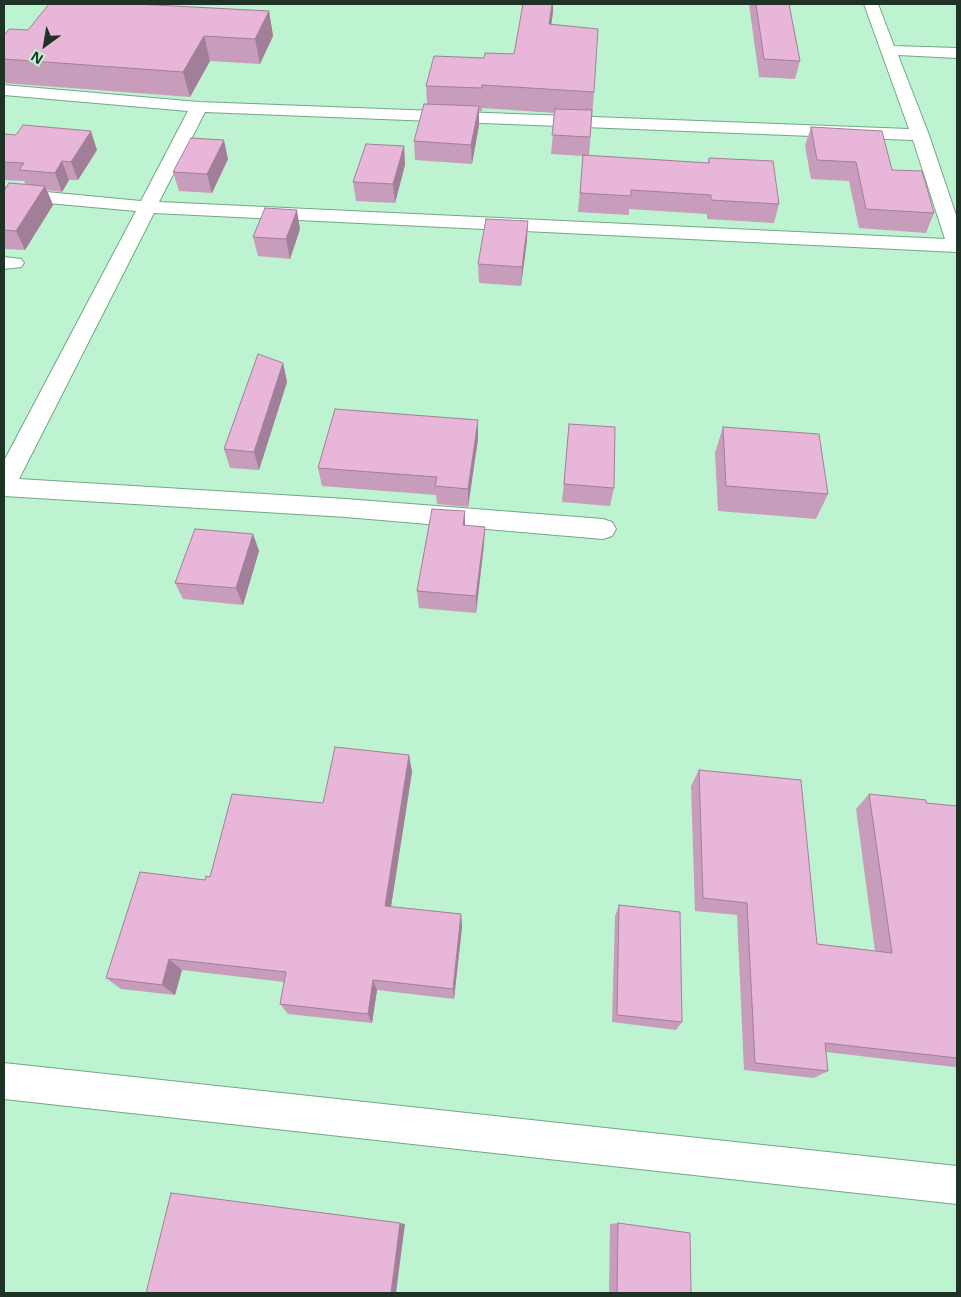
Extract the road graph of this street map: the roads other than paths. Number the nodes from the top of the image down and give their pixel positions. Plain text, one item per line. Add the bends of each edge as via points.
1 (871, 4) edge
2 (887, 50) junction
3 (957, 53) edge
4 (4, 90) edge
5 (199, 107) junction
6 (920, 135) junction
7 (4, 193) edge
8 (148, 207) junction
9 (957, 245) edge
10 (4, 485) edge
11 (603, 529) dead end
12 (4, 1081) edge
13 (957, 1185) edge

1 - 2 street
2 - 3 street
2 - 6 street
4 - 5 street
5 - 6 street
5 - 8 street
6 - 9 street
7 - 8 street
8 - 9 street
8 - 10 street
10 - 11 street
12 - 13 street

